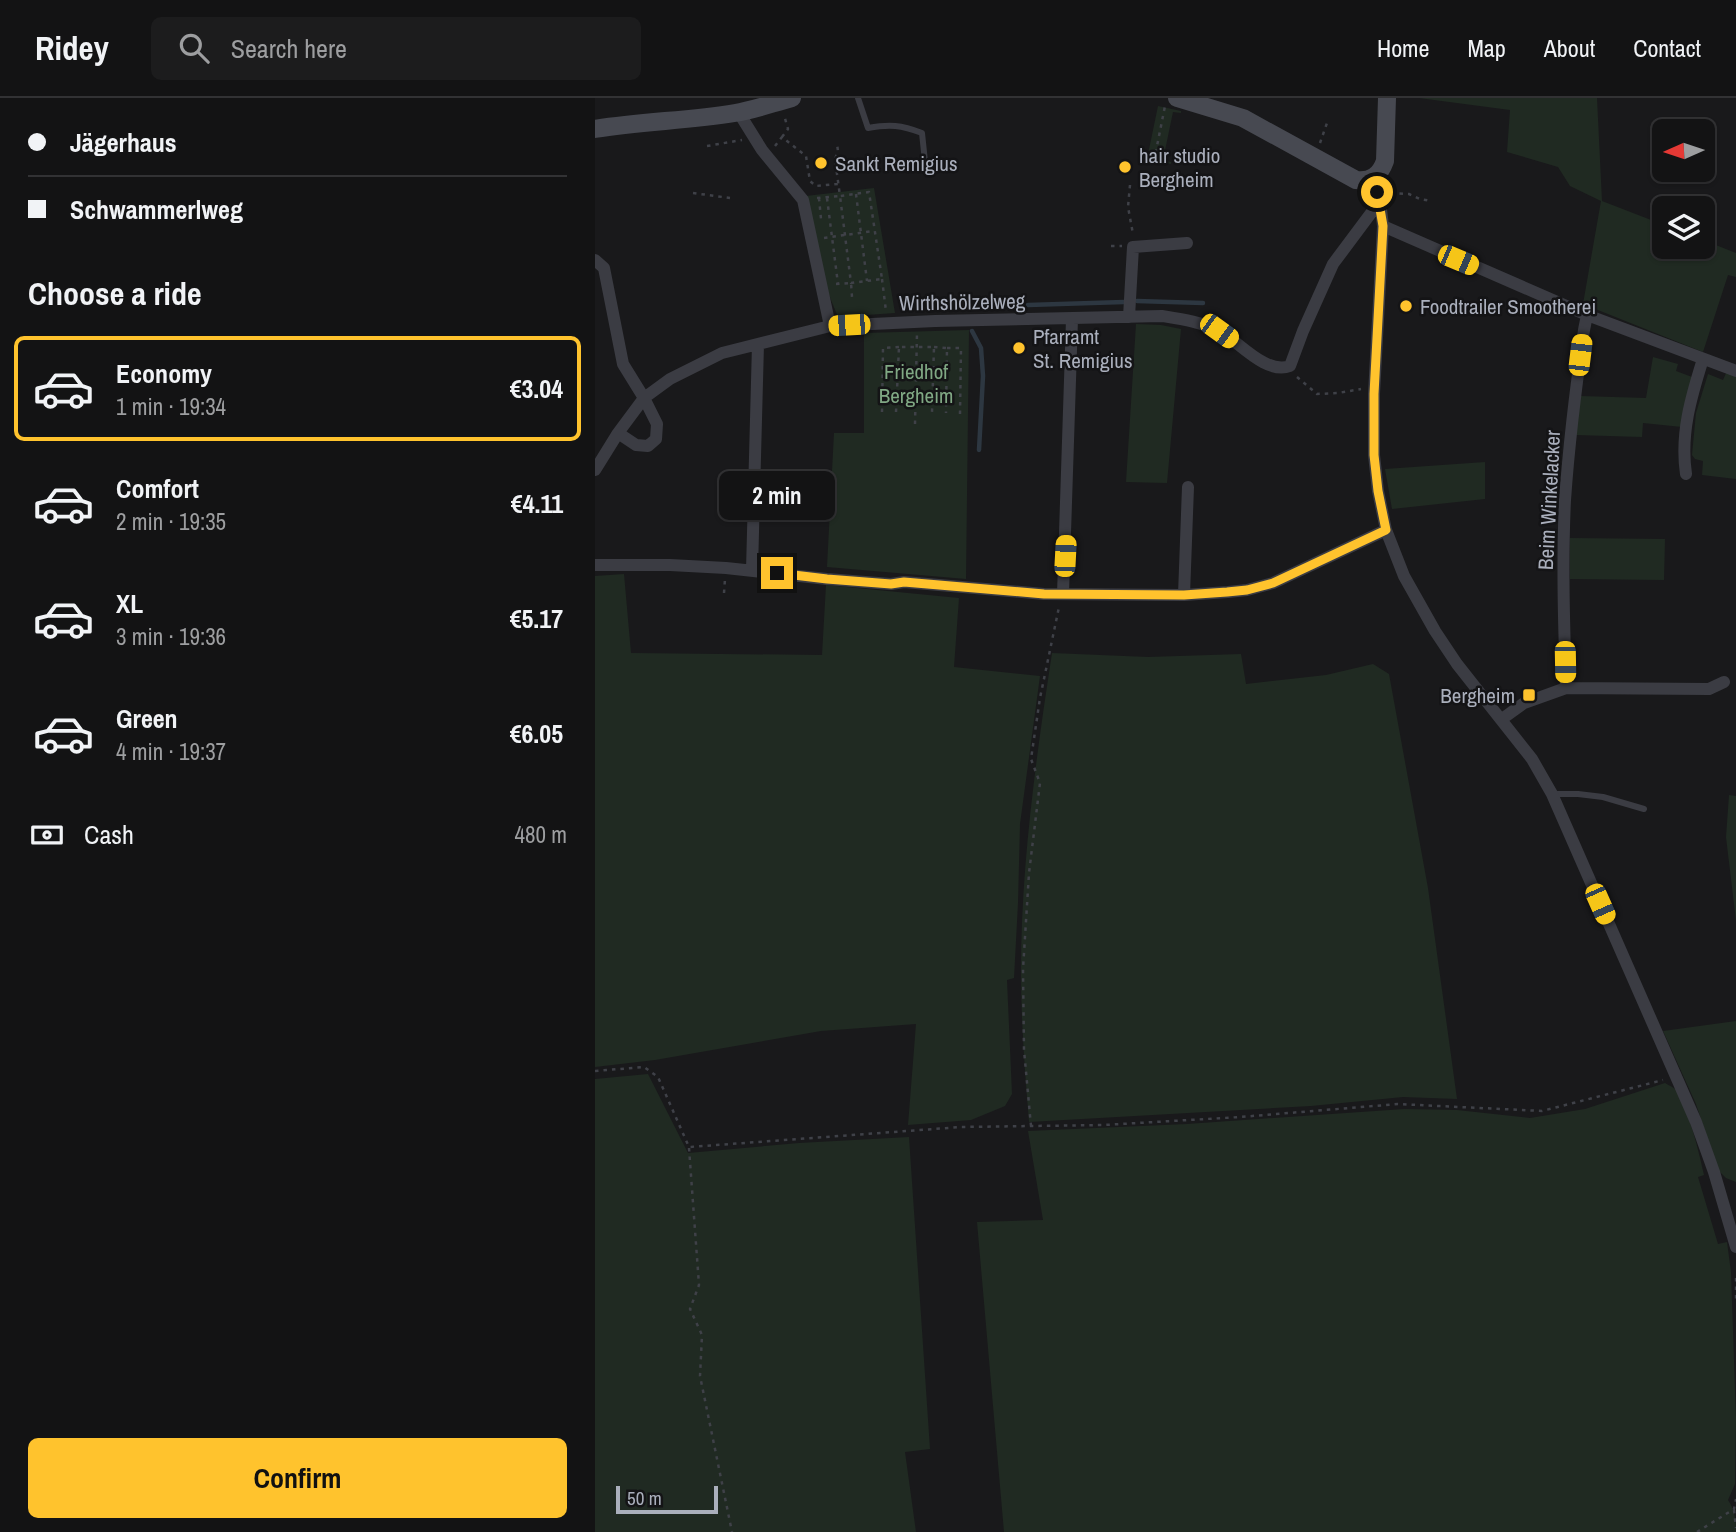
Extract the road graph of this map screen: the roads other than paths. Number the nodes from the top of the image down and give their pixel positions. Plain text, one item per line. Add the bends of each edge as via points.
1 (792, 98) edge
2 (858, 98) edge
3 (1177, 98) edge
4 (1387, 98) edge
5 (739, 113) junction
6 (595, 129) edge
7 (926, 171) dead end
8 (1377, 190) junction
9 (1383, 226) junction
10 (1354, 234) junction
11 (1187, 243) dead end
12 (1382, 244) junction
13 (595, 260) edge
14 (1587, 315) junction
15 (1129, 317) junction
16 (1072, 319) junction
17 (830, 326) junction
18 (758, 344) junction
19 (1703, 359) junction
20 (1736, 371) edge
21 (644, 398) junction
22 (618, 433) junction
23 (595, 470) edge
24 (1686, 474) dead end
25 (1188, 487) dead end
26 (1386, 530) junction
27 (595, 565) edge
28 (752, 570) junction
29 (1063, 594) junction
30 (1184, 595) junction
31 (1724, 682) dead end
32 (1566, 688) junction
33 (1502, 719) junction
34 (1552, 794) junction
35 (1644, 809) dead end
36 (1736, 1247) edge

1 - 5 street
2 - 7 lane via 868,128 904,126 922,133
3 - 8 street via 1243,118
4 - 8 street via 1385,161
5 - 6 street
5 - 17 street via 803,200
8 - 9 street
8 - 10 street
9 - 12 street
9 - 14 street
10 - 12 street via 1373,235
10 - 15 street, Wirthshölzelweg via 1330,270 1287,367 1267,365 1219,331 1187,319
11 - 15 street via 1133,247
12 - 26 street via 1374,455
13 - 21 street via 604,268 624,364
14 - 19 street
14 - 32 street, Beim Winkelacker via 1565,499
15 - 16 street, Wirthshölzelweg
16 - 17 street, Wirthshölzelweg
16 - 29 street
17 - 18 street, Wirthshölzelweg
18 - 21 street, Wirthshölzelweg via 722,353
18 - 28 street
19 - 20 street
19 - 24 street via 1687,420
21 - 22 street, Wirthshölzelweg
21 - 22 street via 657,424 656,439 641,446
22 - 23 street, Wirthshölzelweg
25 - 30 street
26 - 30 street via 1273,583
26 - 33 street via 1404,576 1435,631
27 - 28 street
28 - 29 street
29 - 30 street
31 - 32 street via 1709,689
32 - 33 street via 1524,704
33 - 34 street
34 - 35 lane via 1603,797
34 - 36 street via 1696,1122

